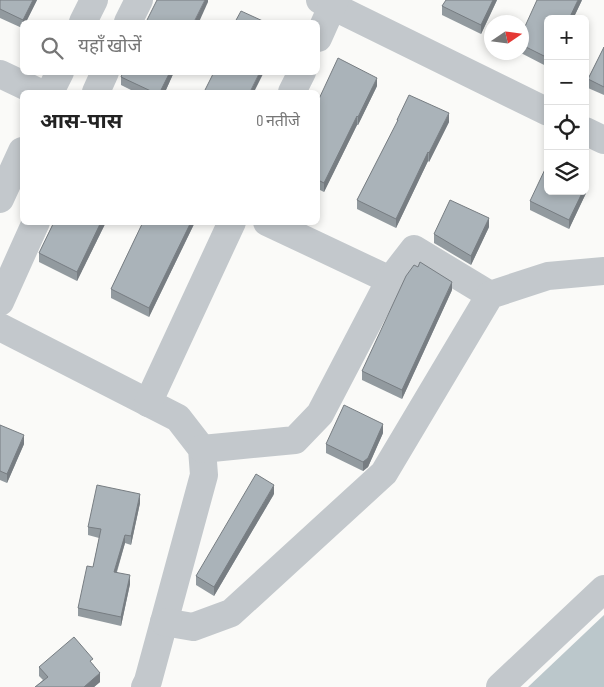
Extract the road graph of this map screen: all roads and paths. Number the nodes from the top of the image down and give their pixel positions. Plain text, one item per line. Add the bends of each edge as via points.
1 (94, 0) edge
2 (139, 0) edge
3 (329, 2) edge
4 (84, 20) edge
5 (129, 20) edge
6 (320, 31) edge
7 (0, 74) edge
8 (58, 75) edge
9 (104, 75) edge
10 (300, 75) edge
11 (34, 90) edge
12 (51, 90) edge
13 (97, 90) edge
14 (293, 90) edge
15 (544, 110) edge
16 (589, 133) edge
17 (604, 140) edge
18 (20, 155) edge
19 (0, 199) edge
20 (35, 225) edge
21 (231, 225) edge
22 (273, 225) edge
23 (604, 271) edge
24 (390, 280) junction
25 (490, 294) junction
26 (0, 302) edge
27 (0, 327) edge
28 (148, 403) junction
29 (202, 449) junction
30 (604, 589) edge
31 (164, 622) junction
32 (145, 687) edge
33 (500, 687) edge

1 - 4 street
2 - 5 street
3 - 6 street
3 - 15 street
7 - 11 street
8 - 12 street
9 - 13 street
10 - 14 street
16 - 17 street
18 - 19 street
20 - 26 street
21 - 28 street
22 - 24 street
23 - 25 street via 548,276
24 - 25 street via 414,249
24 - 29 street via 320,414 295,440
25 - 31 street via 384,473 231,613 192,627
27 - 28 street
28 - 29 street via 178,418
29 - 31 street via 204,475
30 - 33 street
31 - 32 street

